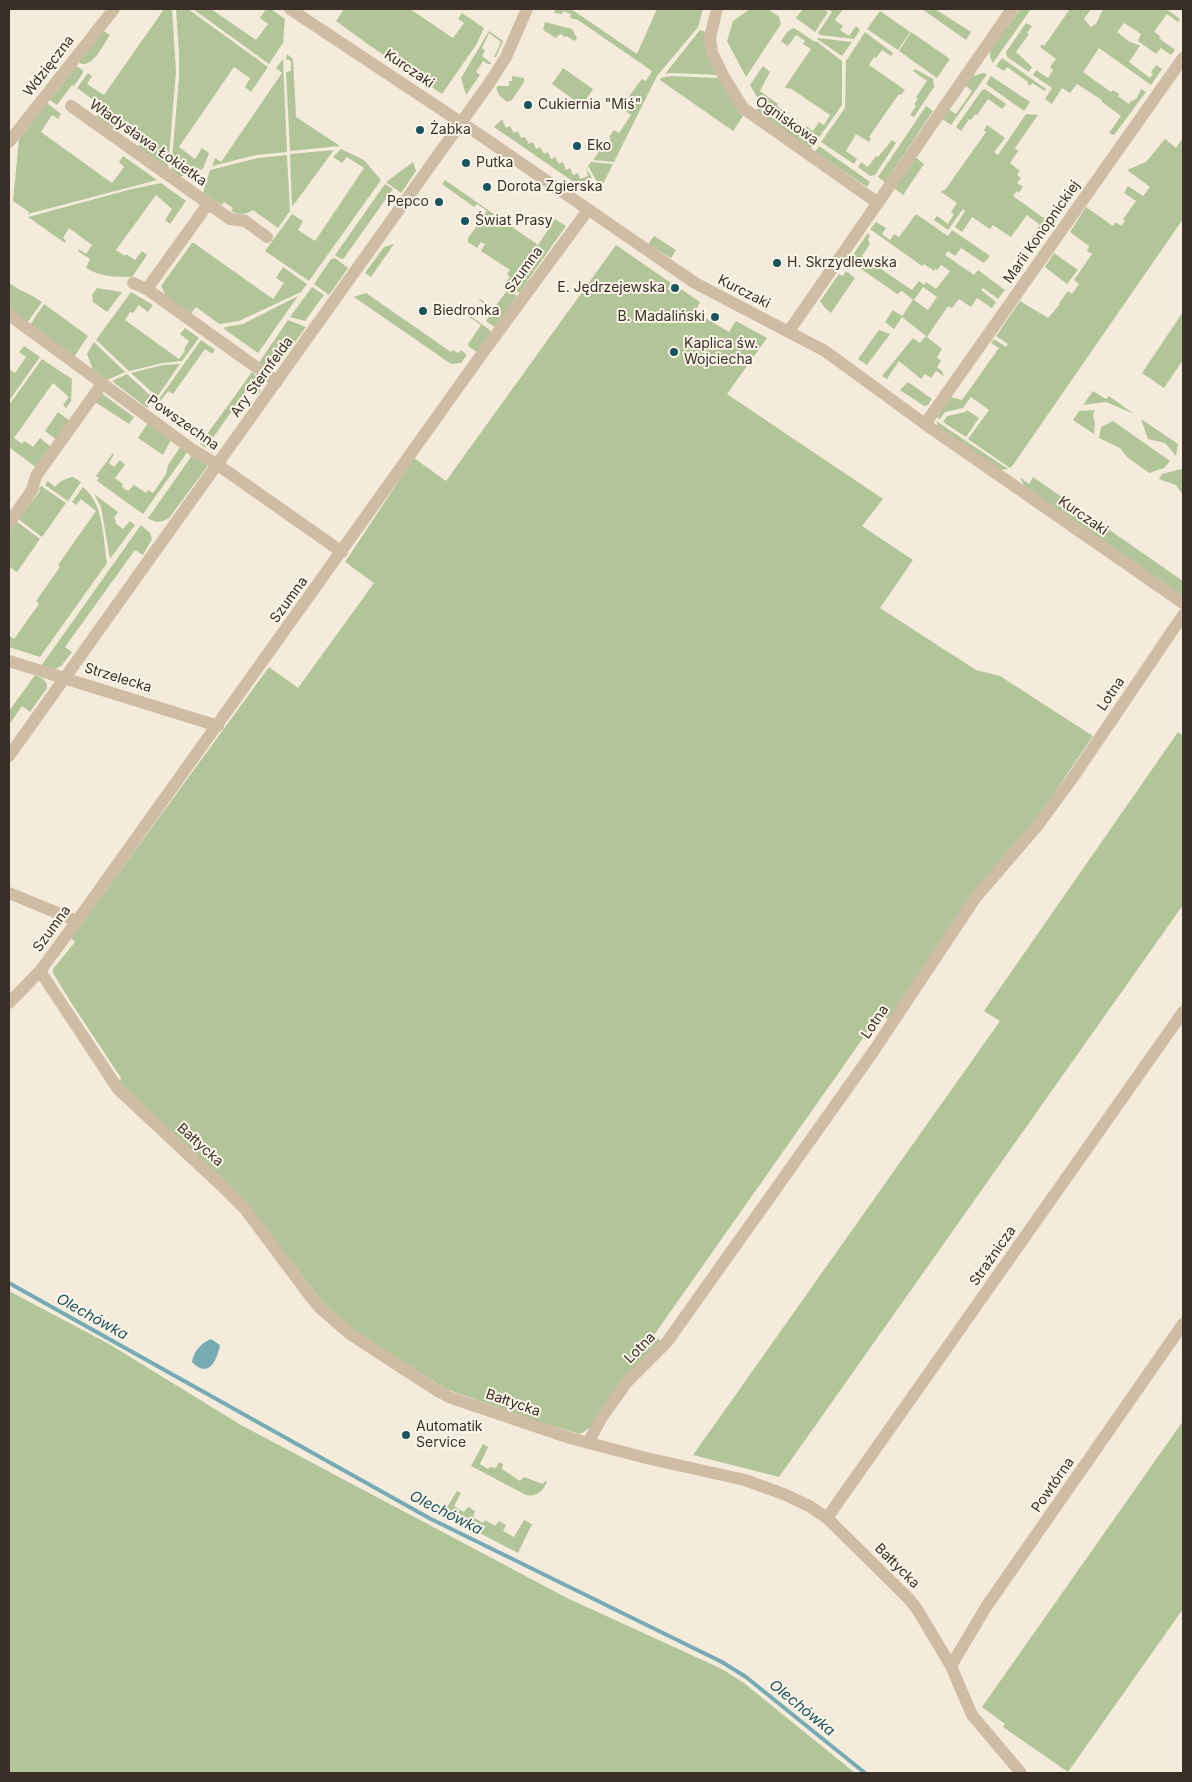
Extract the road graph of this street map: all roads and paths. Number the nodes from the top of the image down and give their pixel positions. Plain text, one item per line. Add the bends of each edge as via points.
1 (114, 9) edge
2 (290, 9) edge
3 (528, 9) edge
4 (718, 9) edge
5 (1012, 9) edge
6 (1183, 58) edge
7 (71, 106) dead end
8 (462, 123) junction
9 (9, 142) edge
10 (878, 202) junction
11 (208, 204) junction
12 (588, 210) junction
13 (266, 236) dead end
14 (133, 283) dead end
15 (147, 289) junction
16 (9, 315) edge
17 (789, 331) junction
18 (277, 382) junction
19 (102, 384) junction
20 (925, 424) junction
21 (218, 465) junction
22 (9, 523) edge
23 (342, 552) junction
24 (1183, 603) edge
25 (1183, 615) edge
26 (9, 661) edge
27 (65, 678) junction
28 (218, 726) junction
29 (9, 756) edge
30 (9, 893) edge
31 (77, 921) junction
32 (40, 971) junction
33 (9, 1003) edge
34 (1183, 1012) edge
35 (1183, 1324) edge
36 (588, 1443) junction
37 (827, 1518) junction
38 (950, 1666) junction
39 (1022, 1773) edge

1 - 9 street, Wdzięczna
2 - 8 street, Kurczaki
3 - 8 street, Ary Sternfelda via 506,57
4 - 10 street, Ogniskowa via 710,37 712,53 743,108
5 - 10 street
6 - 20 street, Marii Konopnickiej
7 - 11 street, Władysława Łokietka
8 - 12 street, Kurczaki
8 - 18 street, Ary Sternfelda
10 - 17 street
11 - 13 street, Władysława Łokietka via 230,219 245,221
11 - 15 street, Władysława Łokietka
12 - 17 street, Kurczaki via 695,283
12 - 23 street, Szumna
14 - 15 street
15 - 18 street
16 - 19 street, Powszechna
17 - 20 street, Kurczaki via 825,351
18 - 21 street, Ary Sternfelda
19 - 21 street, Powszechna
19 - 22 street via 36,476 32,490
20 - 24 street, Kurczaki
21 - 23 street, Powszechna
21 - 27 street, Ary Sternfelda
23 - 28 street, Szumna
25 - 36 street, Lotna via 1074,776 1038,825 972,903 873,1052 667,1342 627,1382
26 - 27 street, Strzelecka
27 - 28 street, Strzelecka
27 - 29 street, Ary Sternfelda
28 - 31 street, Szumna
30 - 31 street
31 - 32 street, Szumna
32 - 33 street, Szumna
32 - 36 street, Bałtycka via 118,1090 245,1209 310,1296 333,1320 450,1397
34 - 37 street, Strażnicza
35 - 38 street, Powtórna via 986,1607
36 - 37 street, Bałtycka via 745,1480 786,1494
37 - 38 street, Bałtycka via 917,1608
38 - 39 street, Bałtycka via 972,1715

